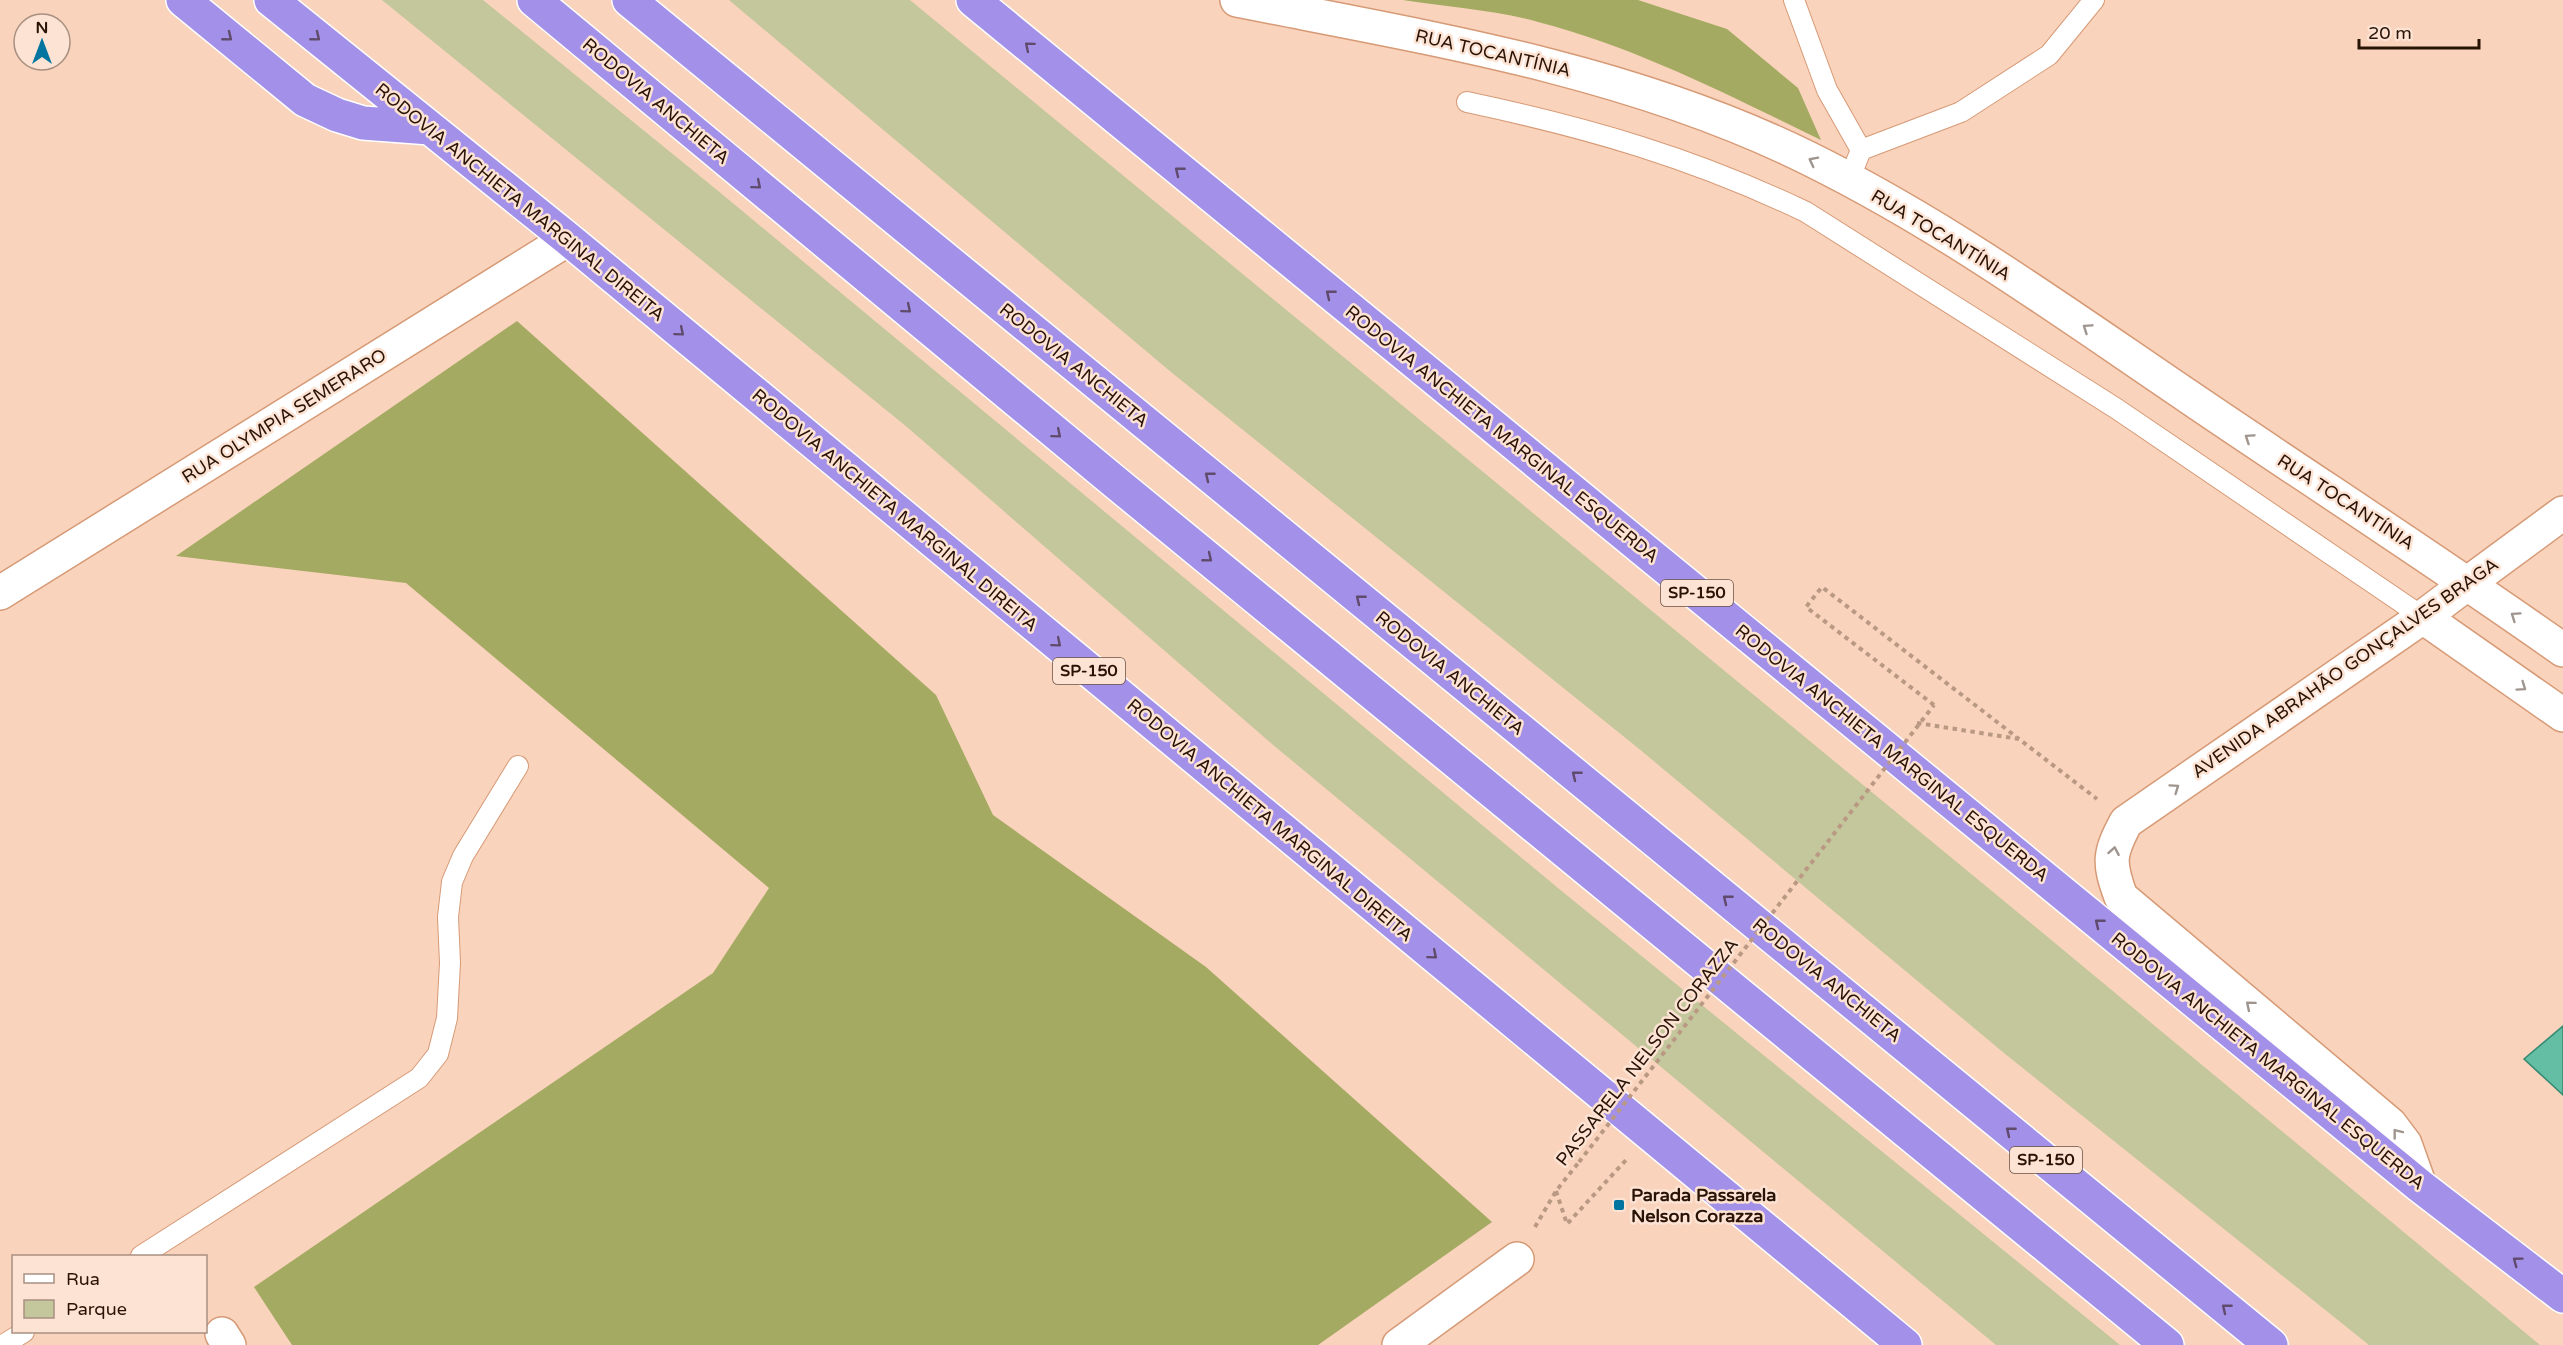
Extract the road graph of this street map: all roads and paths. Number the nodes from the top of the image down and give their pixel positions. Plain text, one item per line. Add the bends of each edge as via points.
1 (183, 0) edge
2 (271, 0) edge
3 (534, 0) edge
4 (629, 0) edge
5 (973, 0) edge
6 (1237, 0) edge
7 (1794, 0) edge
8 (2094, 0) edge
9 (1467, 102) dead end
10 (430, 128) junction
11 (1855, 165) junction
12 (568, 239) junction
13 (2563, 513) edge
14 (2468, 583) junction
15 (0, 593) edge
16 (2423, 617) junction
17 (2563, 650) edge
18 (2563, 716) edge
19 (1907, 721) dead end
20 (2019, 739) junction
21 (518, 766) dead end
22 (2126, 822) junction
23 (1649, 1134) junction
24 (2420, 1186) junction
25 (144, 1255) edge
26 (1516, 1258) dead end
27 (2563, 1296) edge
28 (22, 1333) edge
29 (3, 1345) edge
30 (1400, 1345) edge
31 (1905, 1345) edge
32 (2167, 1345) edge
33 (2271, 1345) edge

1 -> 10 highway via 305,100 363,123
2 -> 10 highway, RODOVIA ANCHIETA MARGINAL DIREITA / SP-150
3 -> 32 highway, RODOVIA ANCHIETA
33 -> 4 highway, RODOVIA ANCHIETA / SP-150
24 -> 5 highway, RODOVIA ANCHIETA MARGINAL ESQUERDA / SP-150
11 -> 6 street, RUA TOCANTÍNIA via 1786,148 1587,74
7 - 11 lane
8 - 11 lane via 2049,55 1961,112
9 - 16 lane via 1598,132 1665,153 1806,212 2117,409
10 - 12 highway, RODOVIA ANCHIETA MARGINAL DIREITA / SP-150
14 -> 11 street, RUA TOCANTÍNIA via 1952,240
12 - 15 street, RUA OLYMPIA SEMERARO
12 -> 23 highway, RODOVIA ANCHIETA MARGINAL DIREITA / SP-150
13 - 14 street, AVENIDA ABRAHÃO GONÇALVES BRAGA
14 - 16 street, AVENIDA ABRAHÃO GONÇALVES BRAGA
17 -> 14 street, RUA TOCANTÍNIA
16 -> 18 street
22 -> 16 street, AVENIDA ABRAHÃO GONÇALVES BRAGA
19 - 20 path
20 - 22 path
20 - 23 path, PASSARELA NELSON CORAZZA, bridge via 1822,586 1806,607 1934,705 1556,1191 1567,1224
21 - 25 lane via 463,856 452,882 447,1018 438,1054 419,1078
24 -> 22 street via 2405,1144 2390,1124 2121,897 2112,871 2114,846
23 - 31 highway, RODOVIA ANCHIETA MARGINAL DIREITA / SP-150
27 -> 24 highway, RODOVIA ANCHIETA MARGINAL ESQUERDA / SP-150
26 - 30 street
28 - 29 lane

